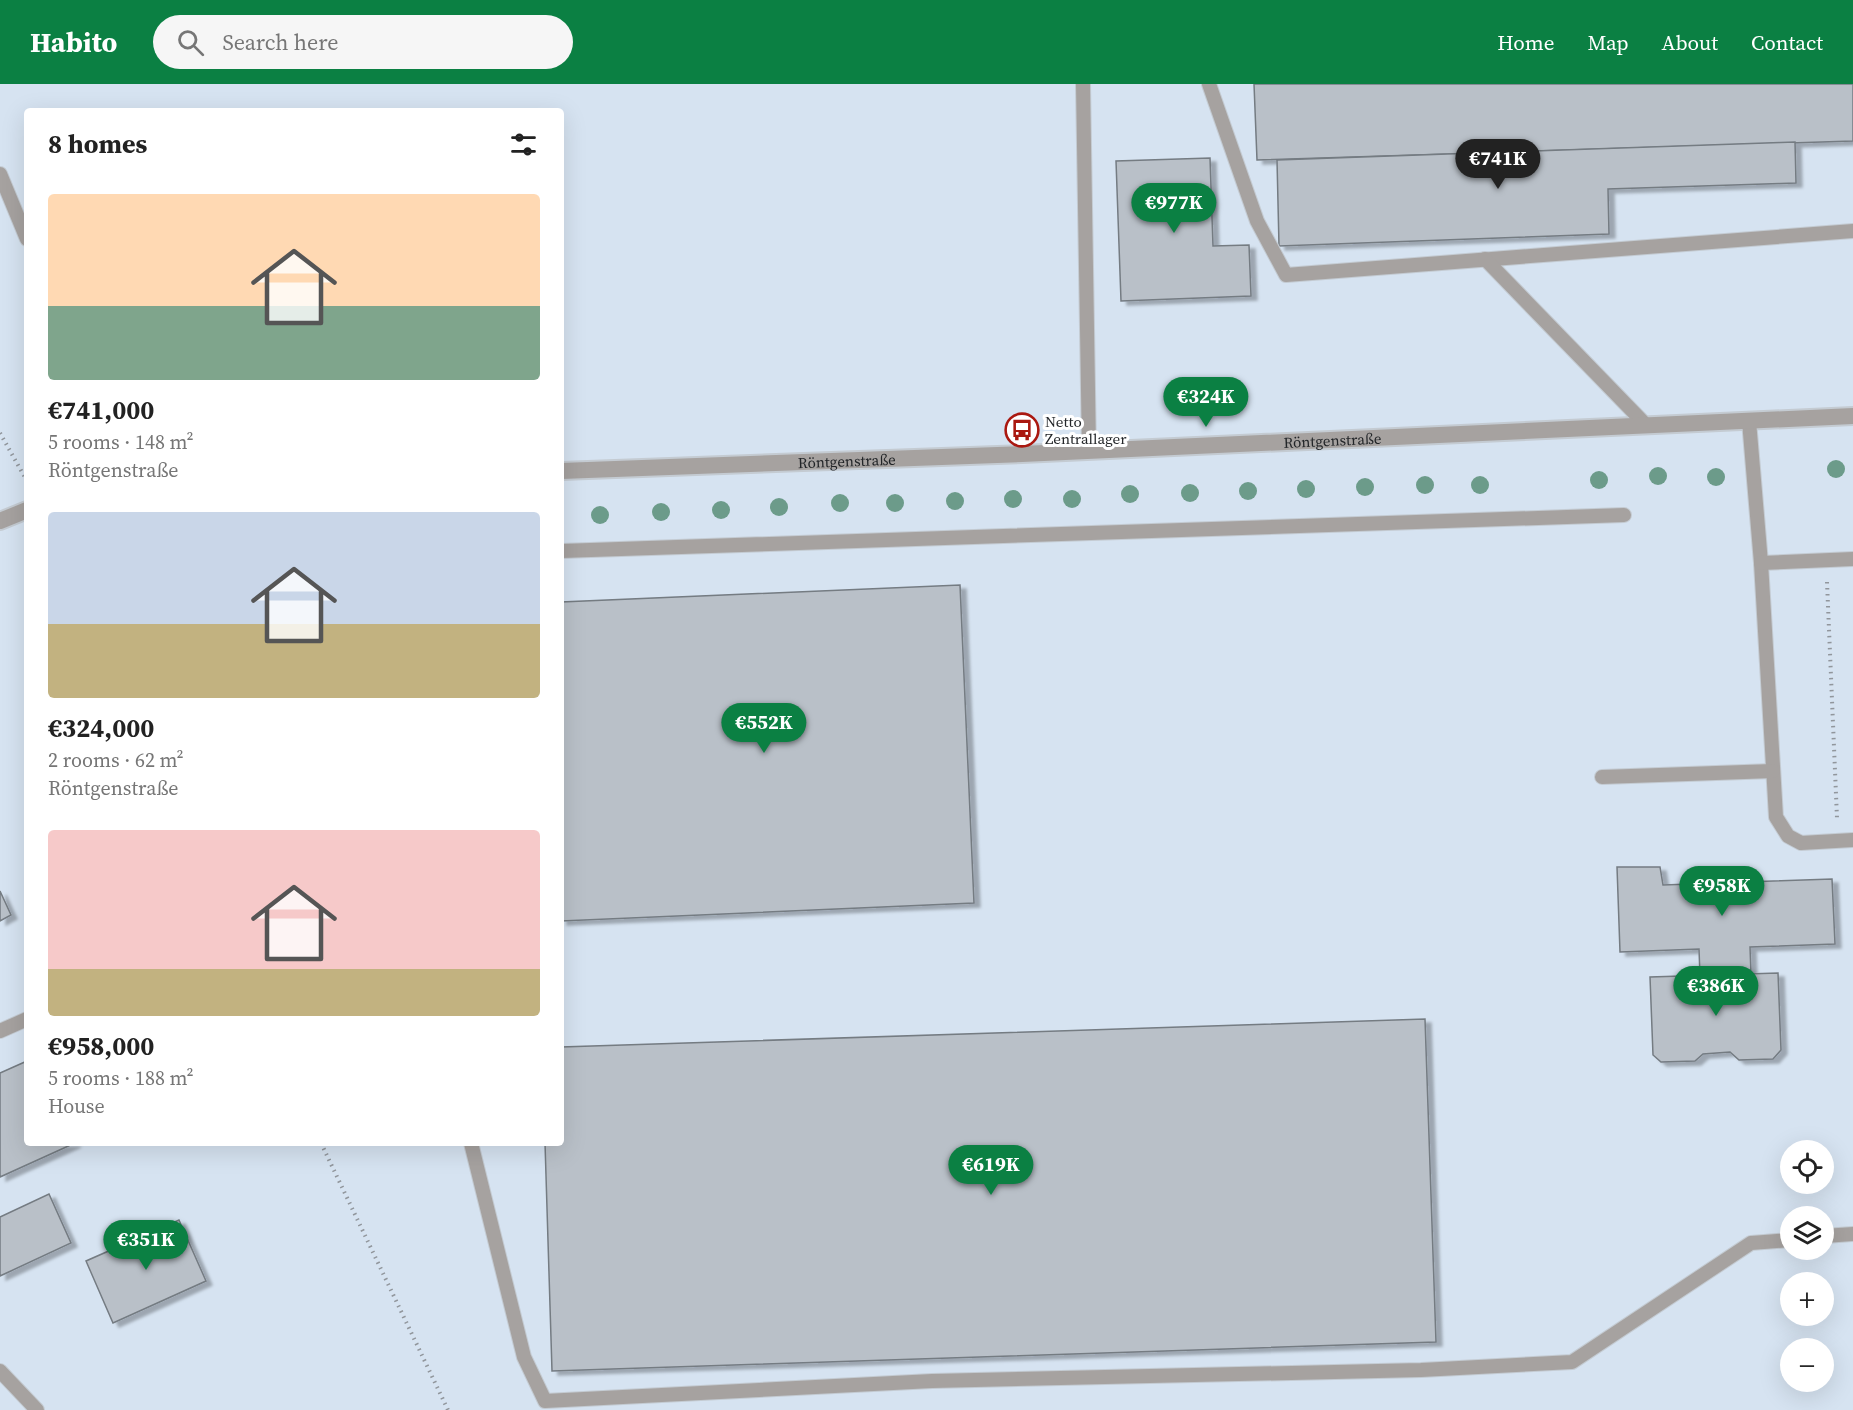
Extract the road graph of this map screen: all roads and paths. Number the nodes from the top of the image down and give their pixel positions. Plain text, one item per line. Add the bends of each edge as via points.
1 (1083, 84) edge
2 (1209, 84) edge
3 (0, 174) edge
4 (1853, 231) edge
5 (24, 232) edge
6 (1485, 259) junction
7 (1853, 416) edge
8 (1749, 421) junction
9 (1647, 426) junction
10 (0, 433) edge
11 (1089, 450) junction
12 (564, 471) edge
13 (24, 476) edge
14 (24, 511) edge
15 (1624, 515) dead end
16 (0, 520) edge
17 (564, 551) edge
18 (1853, 559) edge
19 (1826, 561) junction
20 (1761, 563) junction
21 (1773, 771) junction
22 (1602, 777) dead end
23 (1853, 840) edge
24 (1838, 841) junction
25 (24, 1020) edge
26 (0, 1031) edge
27 (322, 1146) edge
28 (472, 1146) edge
29 (1853, 1234) edge
30 (1834, 1235) edge
31 (1780, 1241) edge
32 (0, 1371) edge
33 (37, 1410) edge
34 (448, 1410) edge

1 - 11 lane
2 - 6 lane via 1257,221 1286,274
3 - 5 lane
4 - 6 lane
6 - 9 lane
7 - 8 street, Röntgenstraße
8 - 9 street, Röntgenstraße
8 - 20 lane
9 - 11 street, Röntgenstraße
10 - 13 path
11 - 12 street, Röntgenstraße
14 - 16 street
15 - 17 lane
18 - 19 lane
19 - 20 lane
19 - 24 path
20 - 21 lane
21 - 22 lane
21 - 24 lane via 1776,817 1788,836 1801,843
23 - 24 lane
25 - 26 lane
27 - 34 path
28 - 31 lane via 524,1357 545,1401 932,1382 1421,1370 1572,1362 1751,1243
29 - 30 lane
32 - 33 lane

